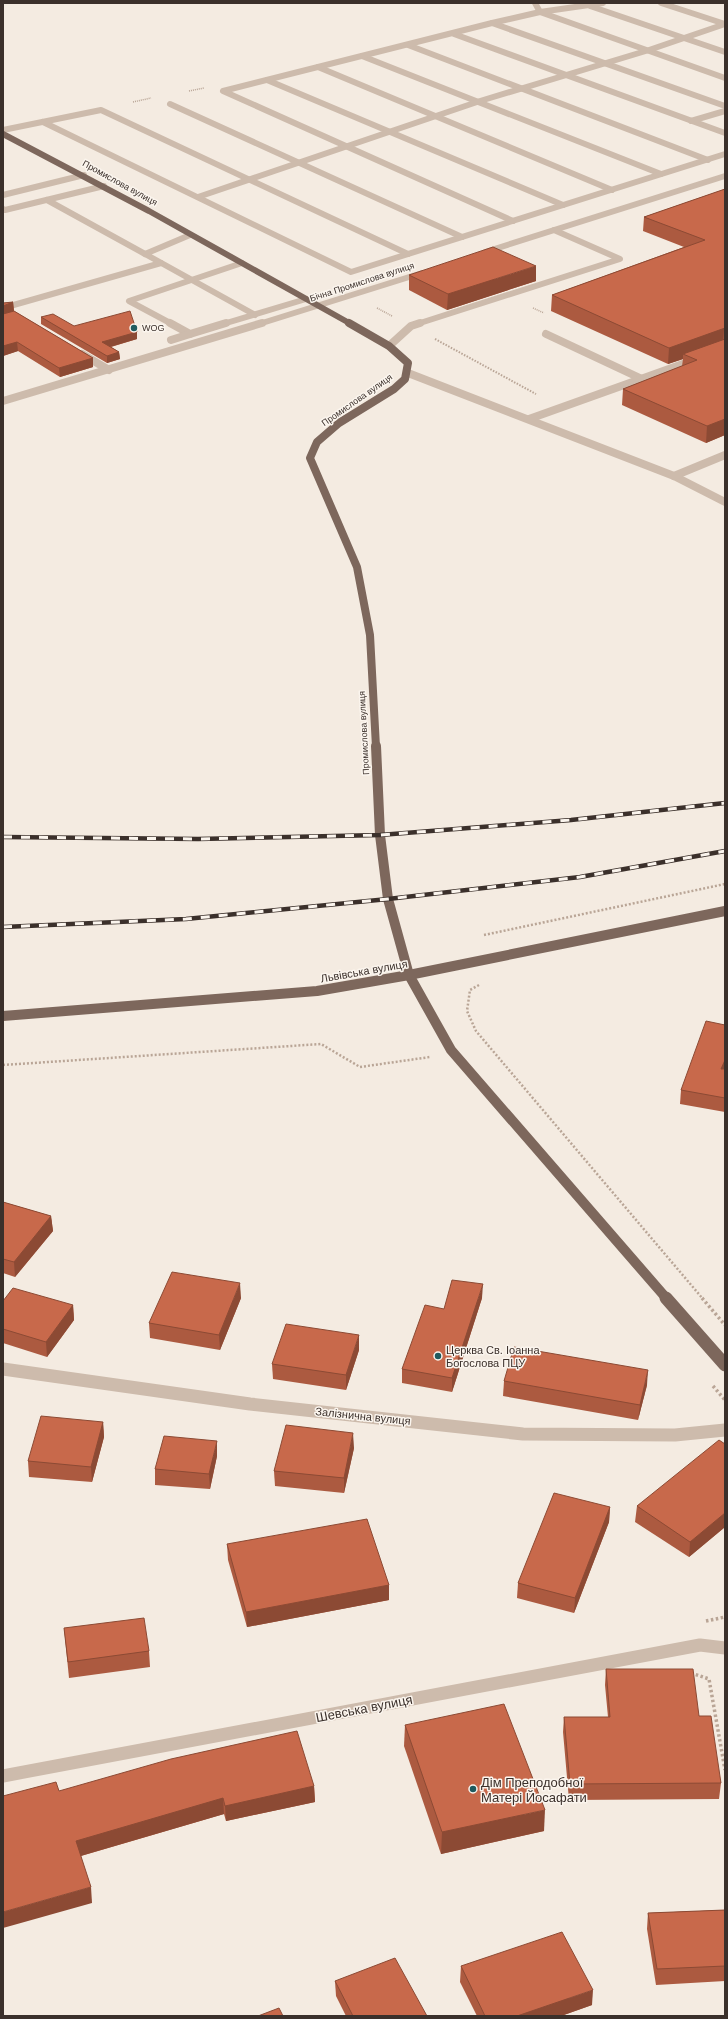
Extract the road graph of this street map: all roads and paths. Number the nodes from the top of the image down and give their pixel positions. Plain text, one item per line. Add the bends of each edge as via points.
1 (535, 3) edge
2 (603, 3) edge
3 (661, 3) edge
4 (589, 5) edge
5 (540, 12) junction
6 (492, 23) junction
7 (454, 34) junction
8 (686, 38) junction
9 (408, 45) junction
10 (648, 51) junction
11 (725, 52) edge
12 (362, 56) junction
13 (603, 63) junction
14 (318, 67) junction
15 (566, 75) junction
16 (725, 78) edge
17 (267, 80) junction
18 (520, 88) junction
19 (477, 102) junction
20 (170, 104) dead end
21 (725, 106) edge
22 (725, 111) edge
23 (436, 115) junction
24 (691, 121) junction
25 (43, 122) junction
26 (3, 130) edge
27 (389, 132) junction
28 (725, 133) edge
29 (3, 134) edge
30 (346, 147) junction
31 (725, 154) edge
32 (708, 160) junction
33 (300, 164) junction
34 (661, 174) junction
35 (84, 175) junction
36 (725, 176) edge
37 (250, 180) junction
38 (104, 186) junction
39 (612, 190) junction
40 (3, 195) edge
41 (198, 197) junction
42 (47, 200) junction
43 (562, 205) junction
44 (3, 209) edge
45 (513, 221) junction
46 (554, 230) junction
47 (190, 235) junction
48 (462, 237) junction
49 (145, 254) junction
50 (408, 254) junction
51 (480, 254) edge
52 (161, 263) junction
53 (242, 264) junction
54 (428, 271) edge
55 (191, 280) junction
56 (306, 299) junction
57 (319, 306) junction
58 (5, 310) edge
59 (255, 315) junction
60 (190, 334) junction
61 (546, 334) dead end
62 (171, 340) dead end
63 (388, 346) junction
64 (75, 350) edge
65 (704, 356) edge
66 (109, 370) junction
67 (408, 372) junction
68 (642, 379) junction
69 (3, 401) edge
70 (529, 419) junction
71 (725, 455) edge
72 (674, 476) junction
73 (725, 502) edge
74 (725, 884) edge
75 (725, 912) edge
76 (484, 935) dead end
77 (409, 975) junction
78 (482, 982) dead end
79 (3, 1016) edge
80 (434, 1062) dead end
81 (3, 1065) edge
82 (725, 1325) edge
83 (725, 1365) edge
84 (3, 1369) edge
85 (709, 1382) dead end
86 (725, 1400) edge
87 (725, 1430) edge
88 (725, 1648) edge
89 (3, 1776) edge

1 - 5 street
2 - 4 street
3 - 8 street via 725,24
4 - 5 street
4 - 8 street
5 - 6 street
5 - 10 street
6 - 7 street
6 - 13 street
7 - 9 street
7 - 15 street
8 - 10 street
8 - 11 street
9 - 12 street
9 - 18 street
10 - 13 street
10 - 16 street
12 - 14 street
12 - 19 street
13 - 15 street
13 - 21 street
14 - 17 street
14 - 23 street
15 - 18 street
15 - 24 street
17 - 27 street
17 - 30 street via 223,90
18 - 19 street
18 - 32 street
19 - 23 street
19 - 34 street
20 - 33 street
22 - 24 street
23 - 27 street
23 - 39 street
24 - 28 street
25 - 26 street
25 - 37 street via 101,110
25 - 41 street
27 - 30 street
27 - 43 street
29 - 35 main road, Промислова вулиця
30 - 33 street
30 - 45 street
31 - 32 street
32 - 34 street
33 - 37 street
33 - 48 street
34 - 39 street
35 - 38 main road, Промислова вулиця
35 - 40 street
36 - 46 street
37 - 41 street
37 - 50 street
38 - 42 street
38 - 47 main road, Промислова вулиця
39 - 43 street
41 - 50 street via 351,272
42 - 44 street
42 - 49 street
43 - 45 street
45 - 48 street
46 - 51 street
46 - 63 street via 620,259 411,326
47 - 49 street
47 - 53 main road, Промислова вулиця
48 - 50 street
49 - 52 street
52 - 55 street
52 - 58 street
53 - 55 street
53 - 56 main road, Промислова вулиця
54 - 57 street, Бічна Промислова вулиця
55 - 59 street
55 - 60 street via 129,301
56 - 57 main road, Промислова вулиця
56 - 59 street
57 - 63 main road, Промислова вулиця
57 - 66 street, Бічна Промислова вулиця
59 - 60 street
60 - 62 street
61 - 68 street
63 - 67 main road, Промислова вулиця via 400,354 408,364
64 - 66 street
65 - 68 street
66 - 69 street, Бічна Промислова вулиця
67 - 70 street
67 - 77 main road, Промислова вулиця via 405,379 394,389 339,423 317,442 310,458 358,567 370,635 380,835 388,899
68 - 70 street
70 - 72 street
71 - 72 street
72 - 73 street
74 - 76 path
75 - 77 main road, Львівська вулиця
77 - 79 main road, Львівська вулиця via 317,992
77 - 83 main road, Промислова вулиця via 451,1050
78 - 82 path via 470,990 467,1011 476,1031
80 - 81 path via 429,1056 360,1067 321,1044
84 - 87 street, Залізнична вулиця via 250,1404 523,1434 675,1435
85 - 86 path
88 - 89 street, Шевська вулиця via 700,1645

